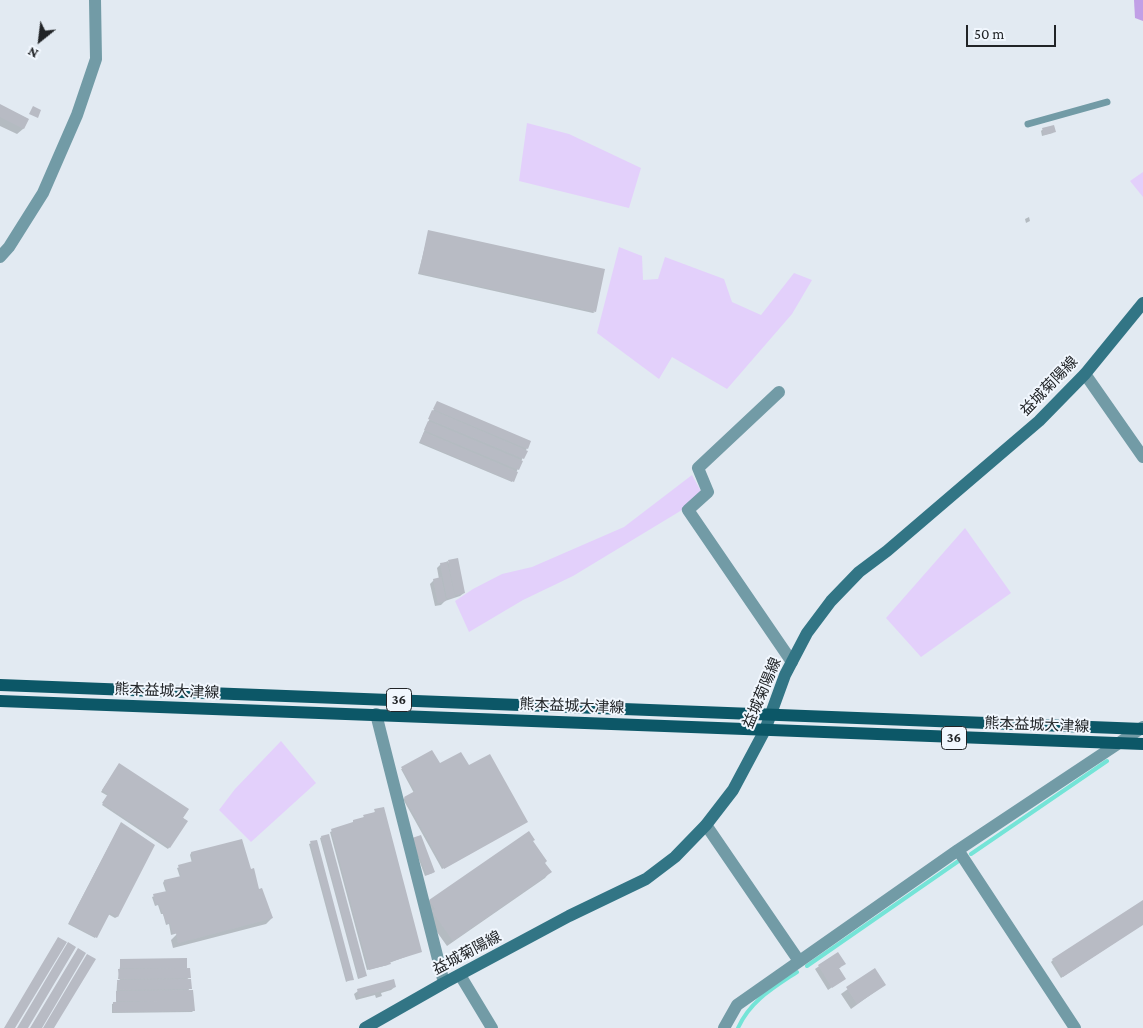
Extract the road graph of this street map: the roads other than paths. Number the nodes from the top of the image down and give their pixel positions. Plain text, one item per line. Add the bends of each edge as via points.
1 (95, 0) edge
2 (1107, 102) dead end
3 (1028, 124) dead end
4 (0, 257) edge
5 (1143, 303) edge
6 (1085, 374) junction
7 (779, 392) dead end
8 (1143, 457) edge
9 (792, 662) junction
10 (0, 685) edge
11 (0, 702) edge
12 (376, 714) junction
13 (771, 714) junction
14 (1142, 728) edge
15 (765, 730) junction
16 (1120, 744) junction
17 (1143, 744) edge
18 (706, 825) junction
19 (958, 850) junction
20 (799, 960) junction
21 (460, 975) junction
22 (444, 983) junction
23 (365, 1028) edge
24 (492, 1028) edge
25 (724, 1028) edge
26 (1075, 1028) edge

1 - 4 street via 96,59 77,115 43,193
2 - 3 lane
5 - 6 main road, 益城菊陽線
6 - 8 street
6 - 9 main road, 益城菊陽線 via 1039,421 860,572 831,601
7 - 9 street via 698,468 708,492 688,510
9 - 13 main road, 益城菊陽線
10 - 13 main road, 熊本益城大津線 / 36
11 - 12 main road, 熊本益城大津線 / 36
12 - 15 main road, 熊本益城大津線 / 36
12 - 22 street
13 - 14 main road, 熊本益城大津線 / 36
13 - 15 main road, 益城菊陽線
14 - 16 street
15 - 16 main road, 熊本益城大津線 / 36
15 - 18 main road, 益城菊陽線 via 733,790
16 - 17 main road, 熊本益城大津線 / 36
16 - 19 street
18 - 20 street
18 - 21 main road, 益城菊陽線 via 675,857 646,879
19 - 20 street
19 - 26 street
20 - 25 street via 737,1004
21 - 22 main road, 益城菊陽線
21 - 24 street
22 - 23 main road, 益城菊陽線

